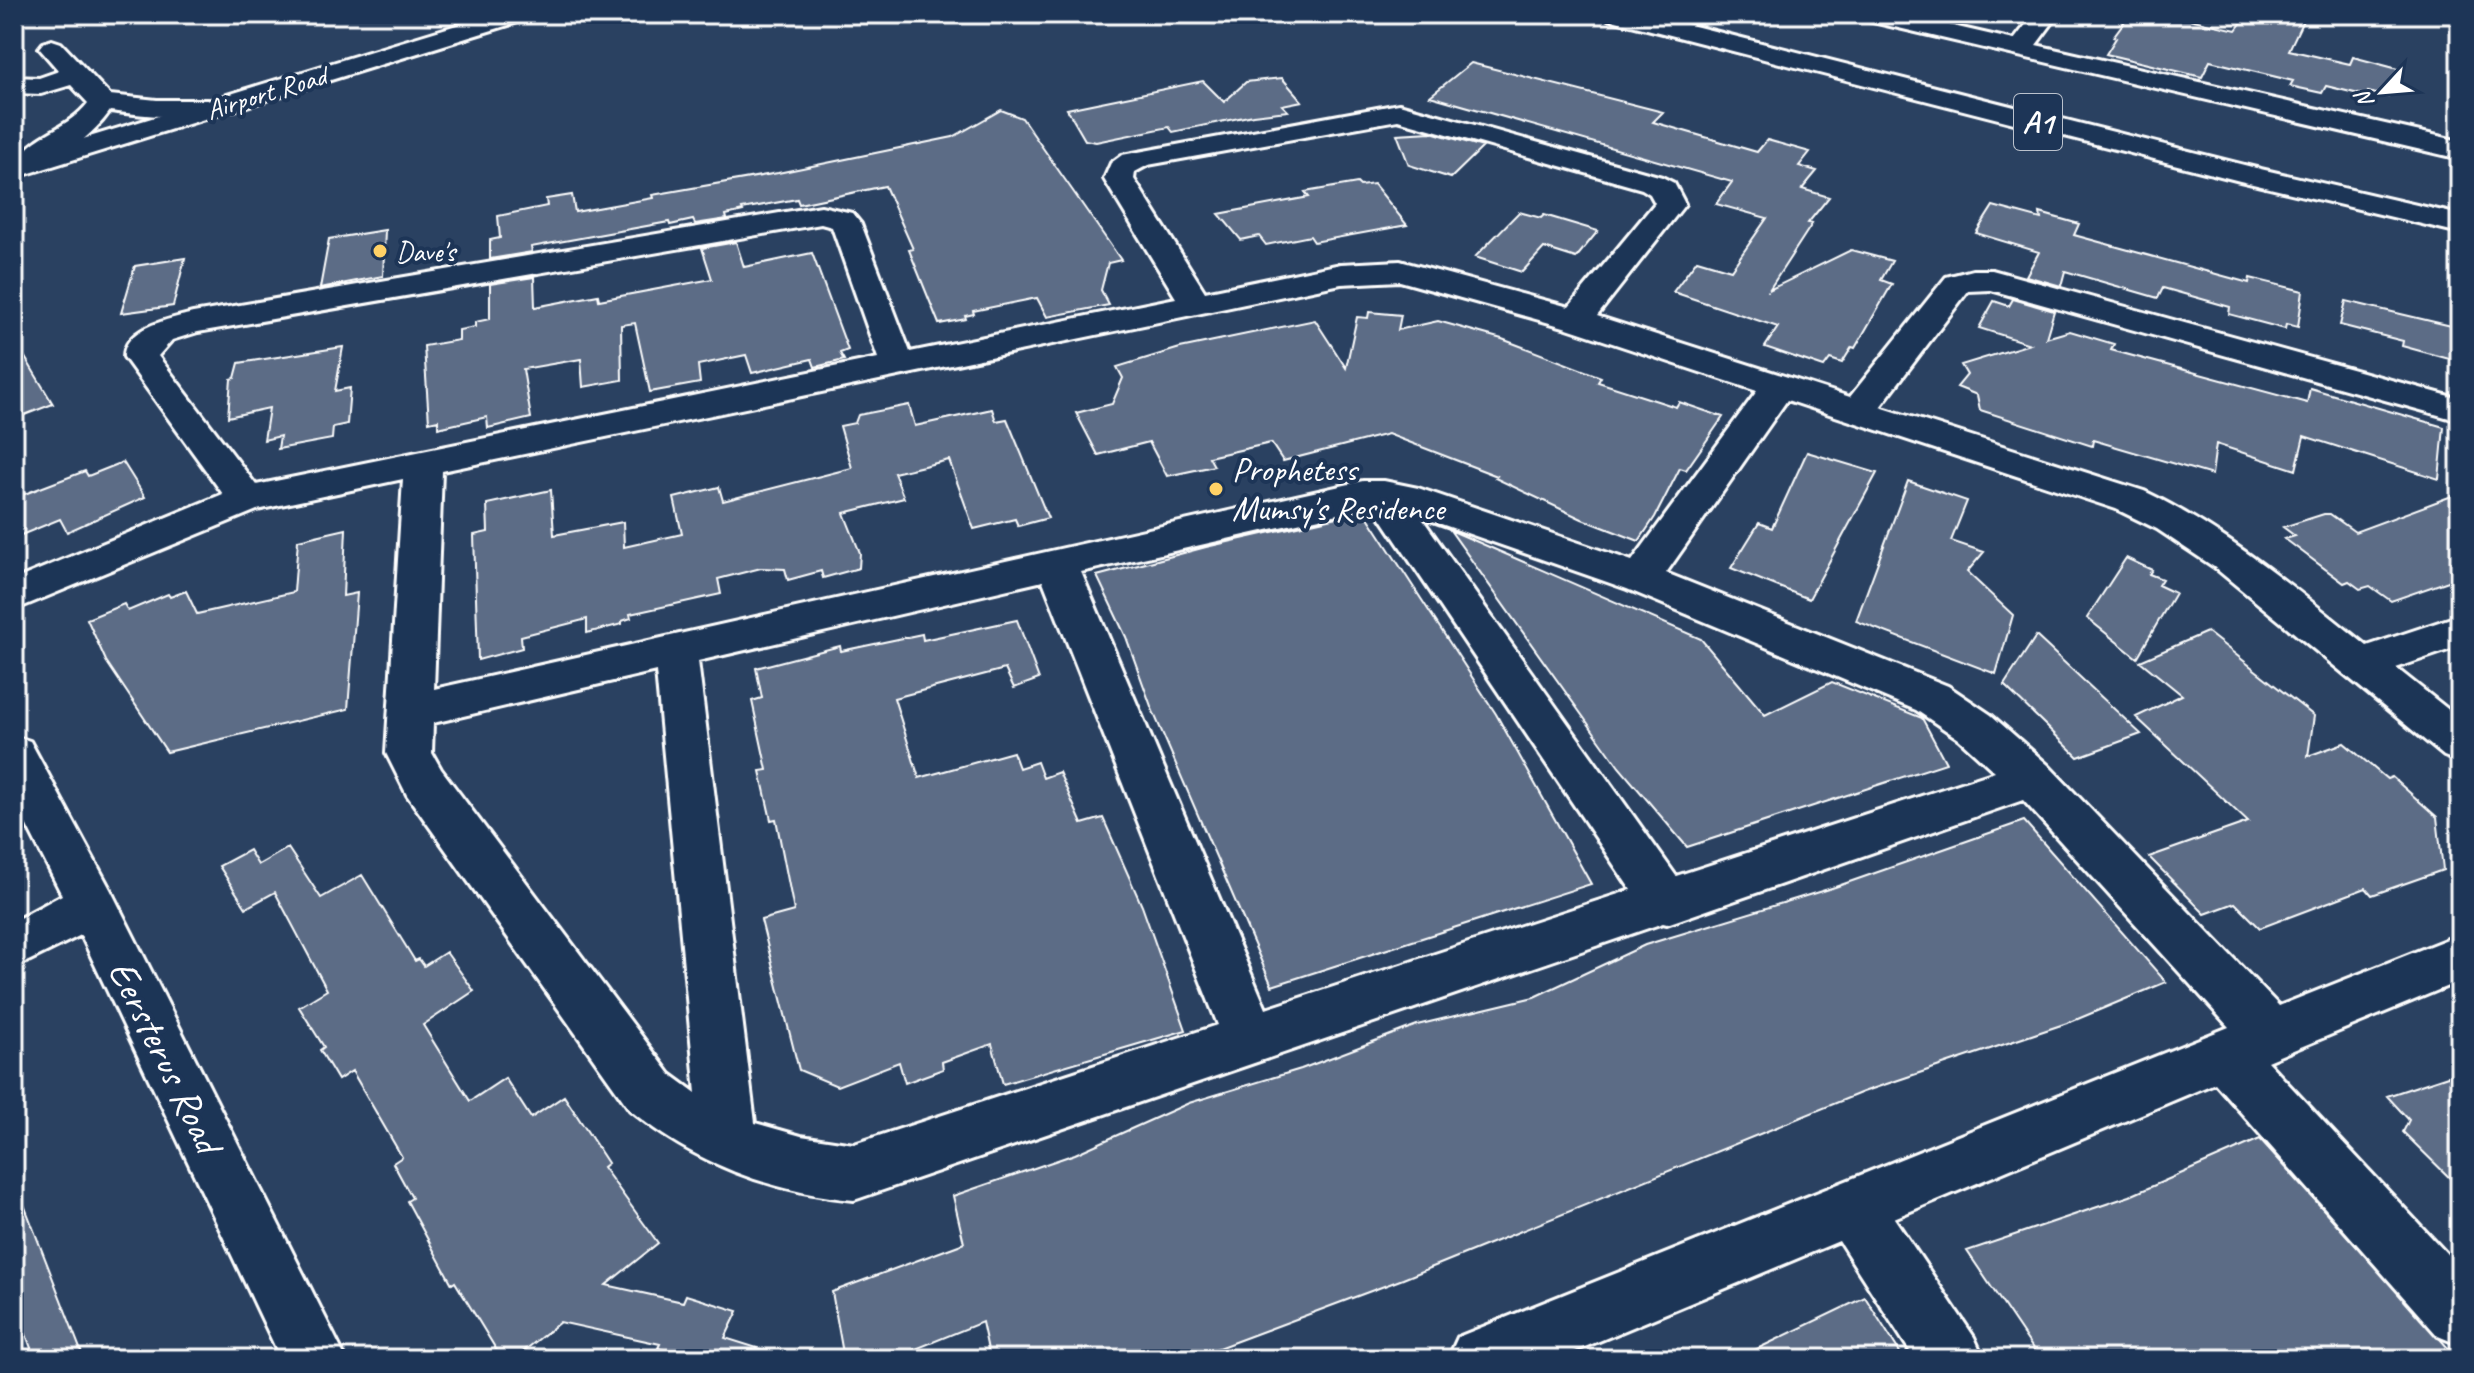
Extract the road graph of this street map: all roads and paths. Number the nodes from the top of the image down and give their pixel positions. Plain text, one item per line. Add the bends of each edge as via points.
1 (503, 14) edge
2 (519, 14) edge
3 (1617, 14) edge
4 (1674, 14) edge
5 (1869, 14) edge
6 (2047, 14) edge
7 (52, 48) dead end
8 (2019, 50) junction
9 (77, 74) junction
10 (14, 85) edge
11 (102, 102) junction
12 (198, 106) junction
13 (2460, 150) edge
14 (21, 162) edge
15 (2460, 204) edge
16 (2460, 224) edge
17 (1196, 303) junction
18 (1576, 320) junction
19 (897, 364) junction
20 (1779, 386) junction
21 (2460, 410) edge
22 (1858, 411) junction
23 (423, 463) junction
24 (1384, 493) junction
25 (247, 499) junction
26 (1056, 562) junction
27 (1641, 579) junction
28 (14, 596) edge
29 (2460, 630) edge
30 (675, 650) junction
31 (2361, 664) junction
32 (413, 711) junction
33 (2460, 744) edge
34 (14, 754) edge
35 (2032, 778) junction
36 (1667, 903) junction
37 (92, 904) junction
38 (14, 946) edge
39 (2460, 957) edge
40 (1251, 1039) junction
41 (2247, 1044) junction
42 (729, 1142) junction
43 (1852, 1208) junction
44 (2460, 1314) edge
45 (314, 1359) edge
46 (1480, 1359) edge
47 (1952, 1359) edge

1 - 12 main road
2 - 14 main road, Airport Road
3 - 16 main road, A1
4 - 15 main road, A1
5 - 8 main road
6 - 8 main road
7 - 9 main road
8 - 13 main road
9 - 10 main road via 41,86
9 - 11 main road
11 - 12 main road
11 - 14 main road via 81,128
12 - 14 main road
17 - 18 main road via 1341,274 1400,271
17 - 18 main road via 1119,179 1124,166 1146,157 1399,112 1663,189 1670,204
17 - 19 main road
18 - 20 main road
19 - 23 main road
19 - 25 main road via 846,224 821,215 193,323 160,333 141,350 141,357
20 - 22 main road
20 - 27 main road
21 - 22 main road via 1992,280 1973,280 1957,284
22 - 31 main road via 2130,500 2171,520 2228,557
23 - 25 main road
23 - 32 main road
24 - 26 main road
24 - 27 main road
24 - 36 main road
25 - 28 main road
26 - 30 main road
26 - 40 main road
27 - 35 main road via 1932,698 1975,727
29 - 31 main road
30 - 32 main road
30 - 42 main road
31 - 33 main road
32 - 42 main road via 409,753 424,782 650,1092 670,1110
34 - 37 main road, Eersterus Road
35 - 36 main road
35 - 41 main road
36 - 40 main road
37 - 38 main road
37 - 45 main road, Eersterus Road
39 - 41 main road
40 - 42 main road via 854,1172 827,1171
41 - 43 main road
41 - 44 main road
43 - 46 main road
43 - 47 main road

